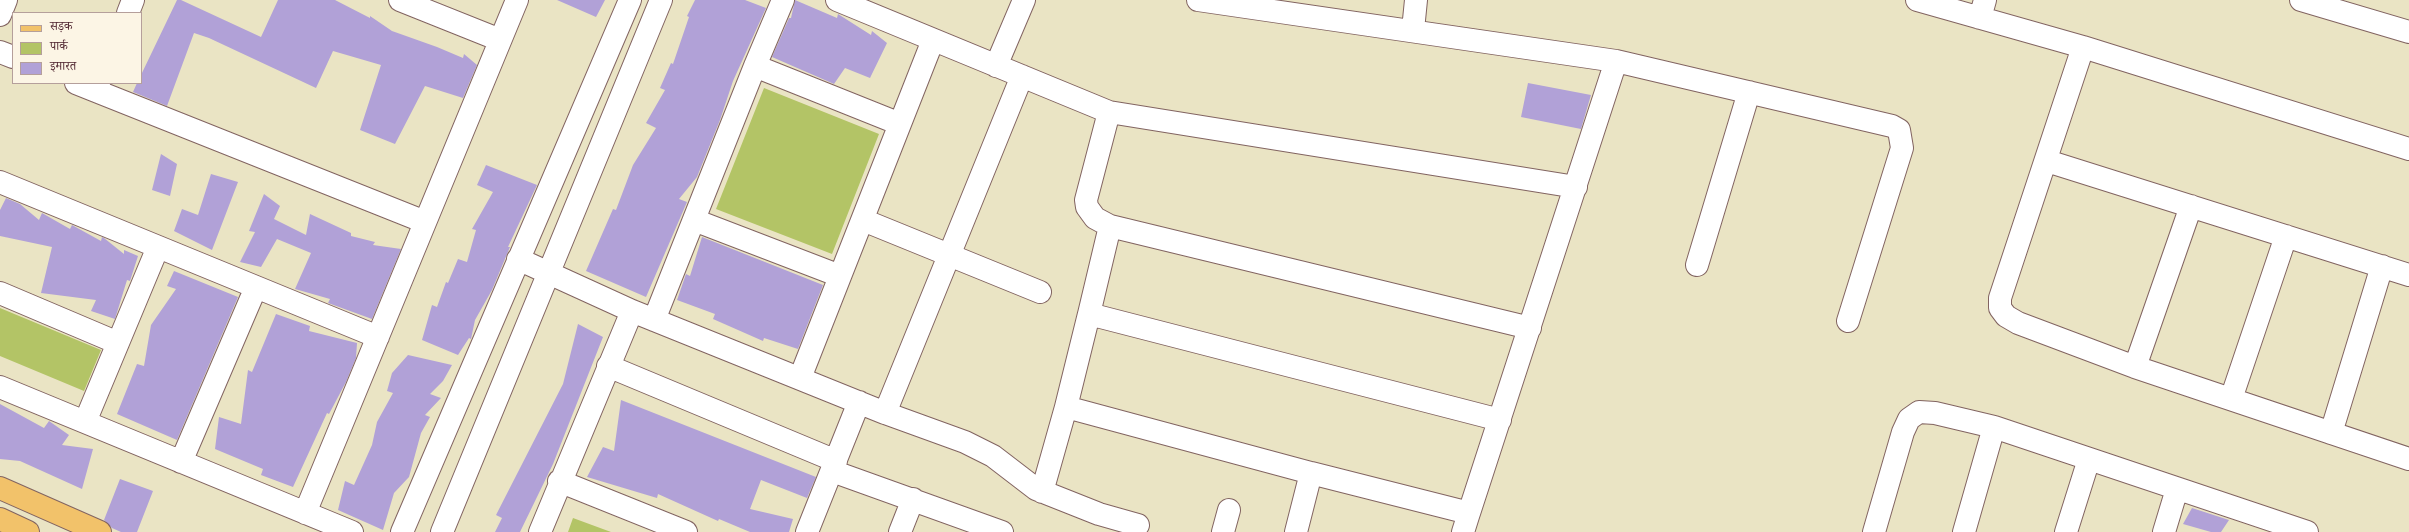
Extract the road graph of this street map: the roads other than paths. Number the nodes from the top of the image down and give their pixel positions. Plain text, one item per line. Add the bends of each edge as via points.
1 (6, 0) edge
2 (133, 0) edge
3 (400, 0) edge
4 (517, 0) edge
5 (630, 0) edge
6 (661, 0) edge
7 (783, 0) edge
8 (1024, 0) edge
9 (1198, 0) edge
10 (1416, 0) edge
11 (1917, 0) edge
12 (2301, 0) edge
13 (846, 2) edge
14 (1983, 9) edge
15 (128, 12) edge
16 (0, 15) edge
17 (1413, 30) junction
18 (2409, 32) edge
19 (500, 40) junction
20 (934, 40) junction
21 (2083, 47) junction
22 (0, 52) edge
23 (12, 57) edge
24 (1616, 61) junction
25 (755, 66) junction
26 (996, 66) junction
27 (1022, 76) junction
28 (90, 86) edge
29 (1749, 92) junction
30 (1109, 112) junction
31 (900, 124) junction
32 (2409, 149) edge
33 (2047, 161) junction
34 (0, 182) edge
35 (1576, 187) junction
36 (2192, 206) junction
37 (694, 220) junction
38 (863, 220) junction
39 (425, 222) junction
40 (1110, 226) junction
41 (2286, 236) junction
42 (158, 247) junction
43 (949, 256) junction
44 (518, 259) junction
45 (1697, 265) dead end
46 (2382, 266) junction
47 (550, 273) junction
48 (2409, 275) edge
49 (840, 276) junction
50 (256, 287) junction
51 (1040, 292) dead end
52 (0, 293) edge
53 (632, 311) junction
54 (1089, 314) junction
55 (654, 320) junction
56 (1848, 320) dead end
57 (1530, 328) junction
58 (378, 337) junction
59 (118, 343) junction
60 (608, 366) junction
61 (2135, 367) junction
62 (800, 378) junction
63 (0, 387) edge
64 (2231, 399) junction
65 (859, 402) junction
66 (1066, 407) junction
67 (885, 413) junction
68 (1500, 420) junction
69 (85, 422) junction
70 (1994, 427) junction
71 (2330, 433) junction
72 (2089, 459) junction
73 (2409, 459) edge
74 (181, 462) junction
75 (834, 466) junction
76 (1311, 473) junction
77 (559, 481) junction
78 (0, 488) edge
79 (2177, 489) junction
80 (1042, 492) junction
81 (912, 499) junction
82 (1229, 510) dead end
83 (305, 513) junction
84 (0, 519) edge
85 (1097, 523) edge
86 (1466, 523) edge
87 (1138, 525) dead end
88 (22, 531) edge
89 (100, 532) edge
90 (352, 532) edge
91 (402, 532) edge
92 (442, 532) edge
93 (540, 532) edge
94 (686, 532) edge
95 (807, 532) edge
96 (900, 532) edge
97 (1002, 532) edge
98 (1224, 532) edge
99 (1296, 532) edge
100 (1874, 532) edge
101 (1964, 532) edge
102 (2066, 532) edge
103 (2164, 532) edge
104 (2306, 532) edge

1 - 16 street
2 - 15 street
3 - 19 street
4 - 19 street
5 - 44 street
6 - 47 street
7 - 25 street
8 - 26 street
9 - 17 street
10 - 17 street
11 - 14 street
12 - 18 street
13 - 20 street
14 - 21 street
17 - 24 street
19 - 39 street
20 - 26 street
20 - 31 street
21 - 32 street
21 - 33 street
22 - 23 street
24 - 29 street
24 - 35 street
25 - 31 street
25 - 37 street
26 - 27 street
27 - 30 street
27 - 43 street
28 - 39 street
29 - 45 street
29 - 56 street via 1892,126 1901,133 1902,148
30 - 35 street
30 - 40 street via 1086,200 1092,215
31 - 38 street
33 - 36 street
33 - 61 street via 2005,281 2000,308 2006,316 2018,323
34 - 42 street
35 - 57 street
36 - 41 street
36 - 61 street
37 - 49 street
37 - 55 street
38 - 43 street
38 - 49 street
39 - 58 street
40 - 54 street
40 - 57 street
41 - 46 street
41 - 64 street
42 - 50 street
42 - 59 street
43 - 51 street
43 - 67 street
44 - 47 street
44 - 91 street
46 - 48 street
46 - 71 street
47 - 53 street
47 - 92 street
49 - 62 street
50 - 58 street
50 - 74 street
52 - 59 street
53 - 55 street
53 - 60 street
54 - 66 street
54 - 68 street
55 - 62 street
57 - 68 street
58 - 83 street
59 - 69 street
60 - 75 street
60 - 77 street
61 - 64 street
62 - 65 street
63 - 69 street
64 - 71 street
65 - 67 street
65 - 75 street
66 - 76 street
66 - 80 street
67 - 80 street via 983,450
68 - 86 street
69 - 74 street
70 - 72 street
70 - 100 street via 1935,413 1919,412 1909,418
70 - 101 street
71 - 73 street
72 - 79 street
72 - 102 street
74 - 83 street
75 - 81 street
75 - 95 street
76 - 86 street
76 - 99 street
77 - 93 street
77 - 94 street
78 - 89 main road
79 - 103 street
79 - 104 street
80 - 85 street
81 - 96 street
81 - 97 street
82 - 98 street
83 - 90 street
84 - 88 main road
85 - 87 street

